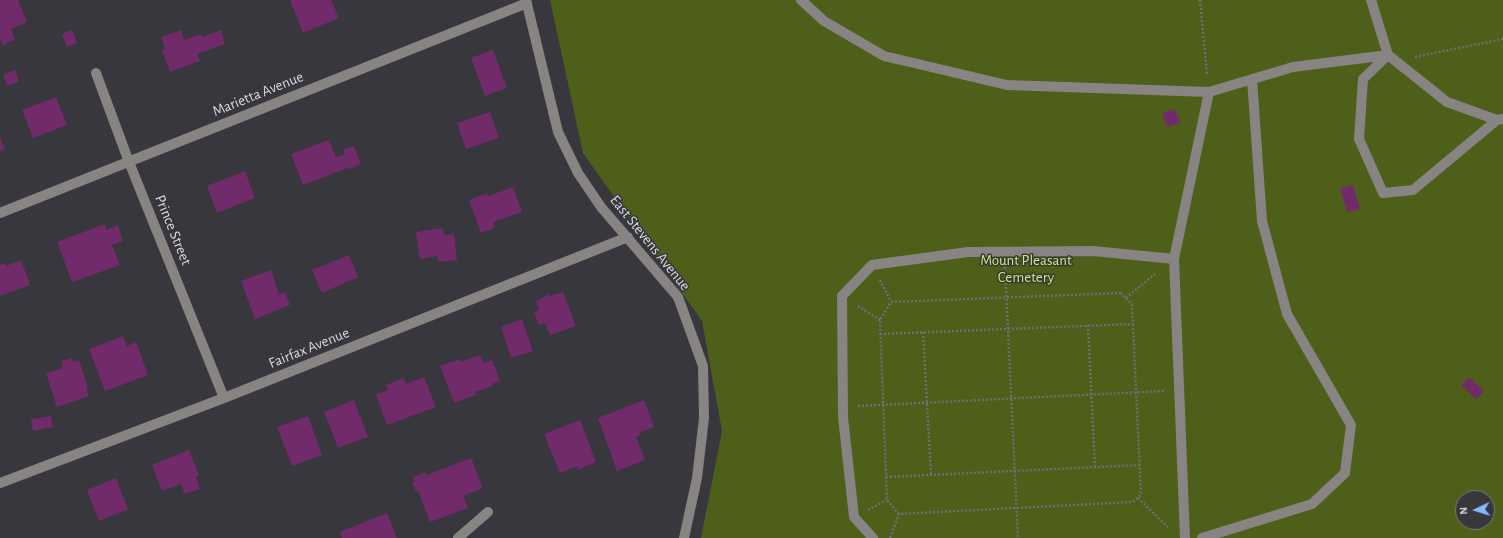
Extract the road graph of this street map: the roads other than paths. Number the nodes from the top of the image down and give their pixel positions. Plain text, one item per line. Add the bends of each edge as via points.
1 (802, 0) edge
2 (1371, 0) edge
3 (526, 1) edge
4 (1392, 58) junction
5 (96, 73) dead end
6 (1252, 79) junction
7 (1209, 92) junction
8 (1500, 119) edge
9 (129, 162) junction
10 (0, 213) edge
11 (628, 237) junction
12 (1174, 259) junction
13 (224, 398) junction
14 (0, 483) edge
15 (488, 512) dead end
16 (458, 538) edge
17 (684, 538) edge
18 (873, 538) edge
19 (1185, 538) edge
20 (1202, 538) edge

1 - 7 street via 824,21 884,56 1007,85
2 - 4 street
3 - 9 street, Marietta Avenue
3 - 11 street, East Stevens Avenue via 558,132 578,173 601,207
4 - 6 street via 1293,67
4 - 8 street via 1447,102
4 - 8 street via 1363,79 1359,139 1383,193 1413,190
5 - 9 street, Prince Street
6 - 7 street
6 - 20 street via 1262,220 1287,314 1351,425 1345,473 1312,504
7 - 12 street
9 - 10 street, Marietta Avenue
9 - 13 street, Prince Street
11 - 13 street, Fairfax Avenue
11 - 17 street, East Stevens Avenue via 678,297 703,366 704,418 697,478
12 - 18 street via 1092,251 1005,251 968,252 872,265 842,296 843,407 854,517
12 - 19 street
13 - 14 street, Fairfax Avenue
15 - 16 street

